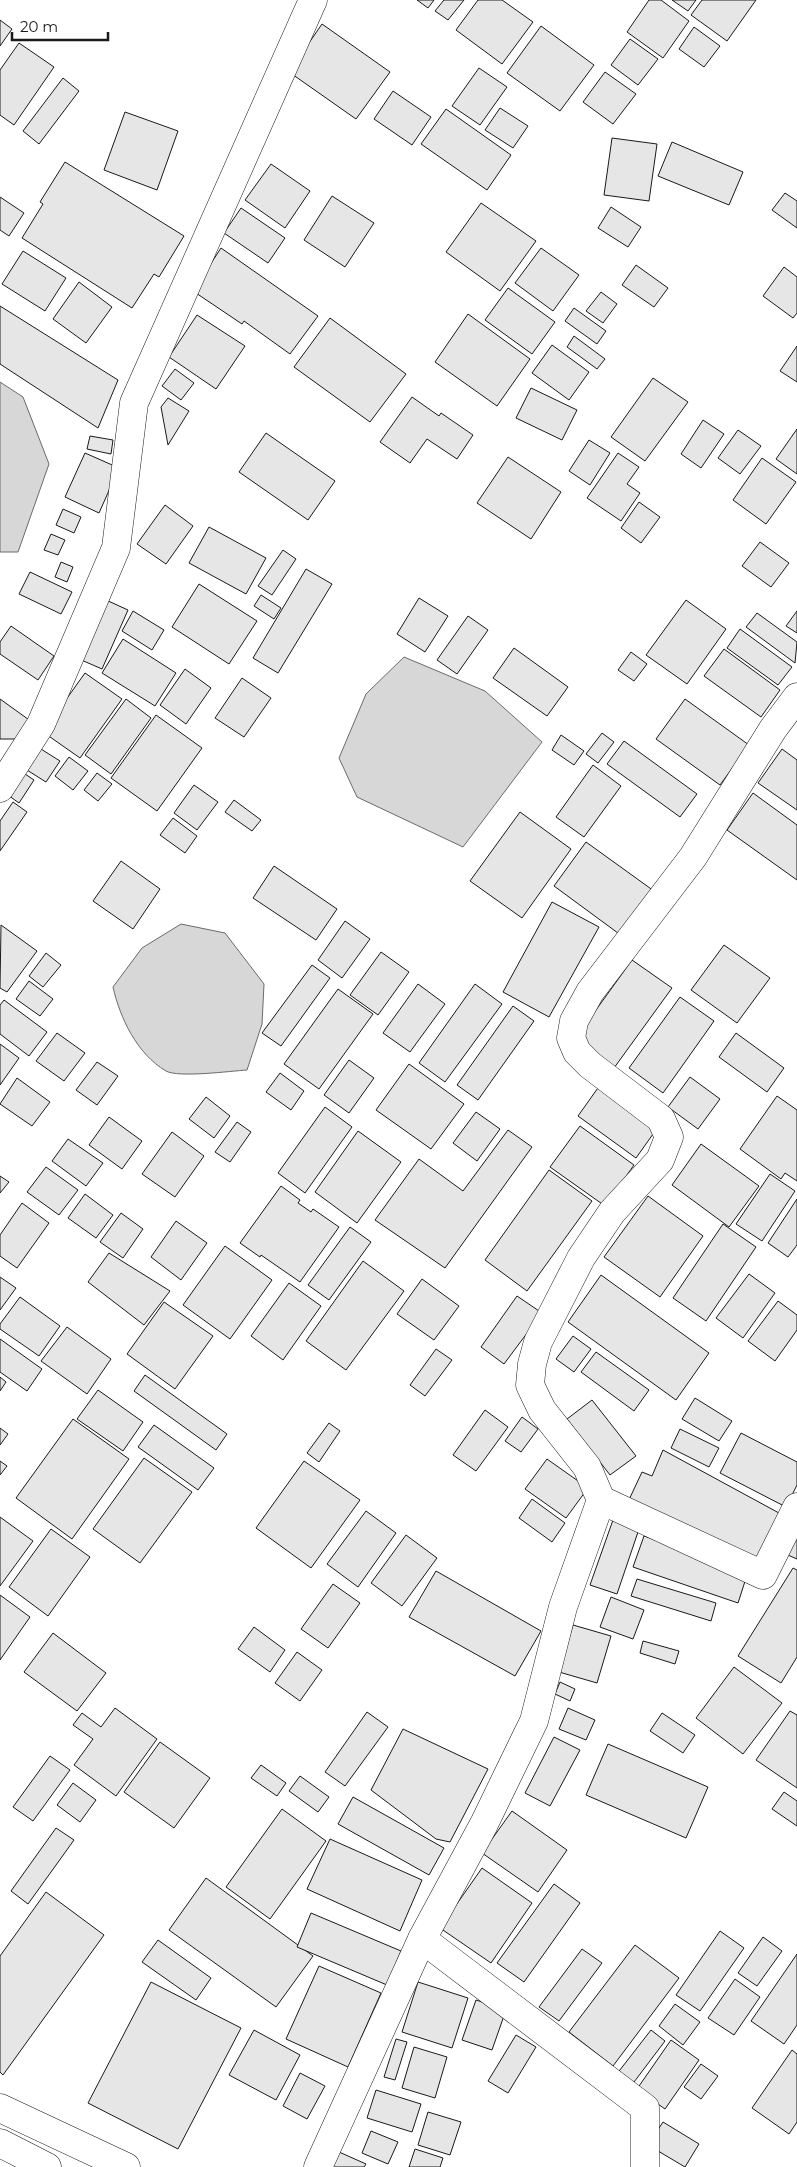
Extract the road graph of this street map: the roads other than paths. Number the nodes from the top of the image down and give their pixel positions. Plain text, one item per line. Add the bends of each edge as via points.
1 (312, 0) edge
2 (797, 697) edge
3 (0, 788) edge
4 (601, 1500) junction
5 (797, 1507) edge
6 (422, 1939) junction
7 (0, 2108) edge
8 (0, 2143) edge
9 (47, 2167) edge
10 (126, 2167) edge
11 (318, 2167) edge
12 (645, 2167) edge

1 - 3 main road via 134,403 116,548 41,724
2 - 4 main road via 773,729 693,857 590,992 574,1021 571,1038 577,1052 660,1119 669,1137 660,1160 612,1212 581,1258 538,1342 532,1364 530,1385 542,1410 587,1467
4 - 5 main road via 763,1575
4 - 6 main road via 563,1607 534,1721 484,1824
6 - 11 main road
6 - 12 main road via 645,2108
7 - 10 main road
8 - 9 main road

